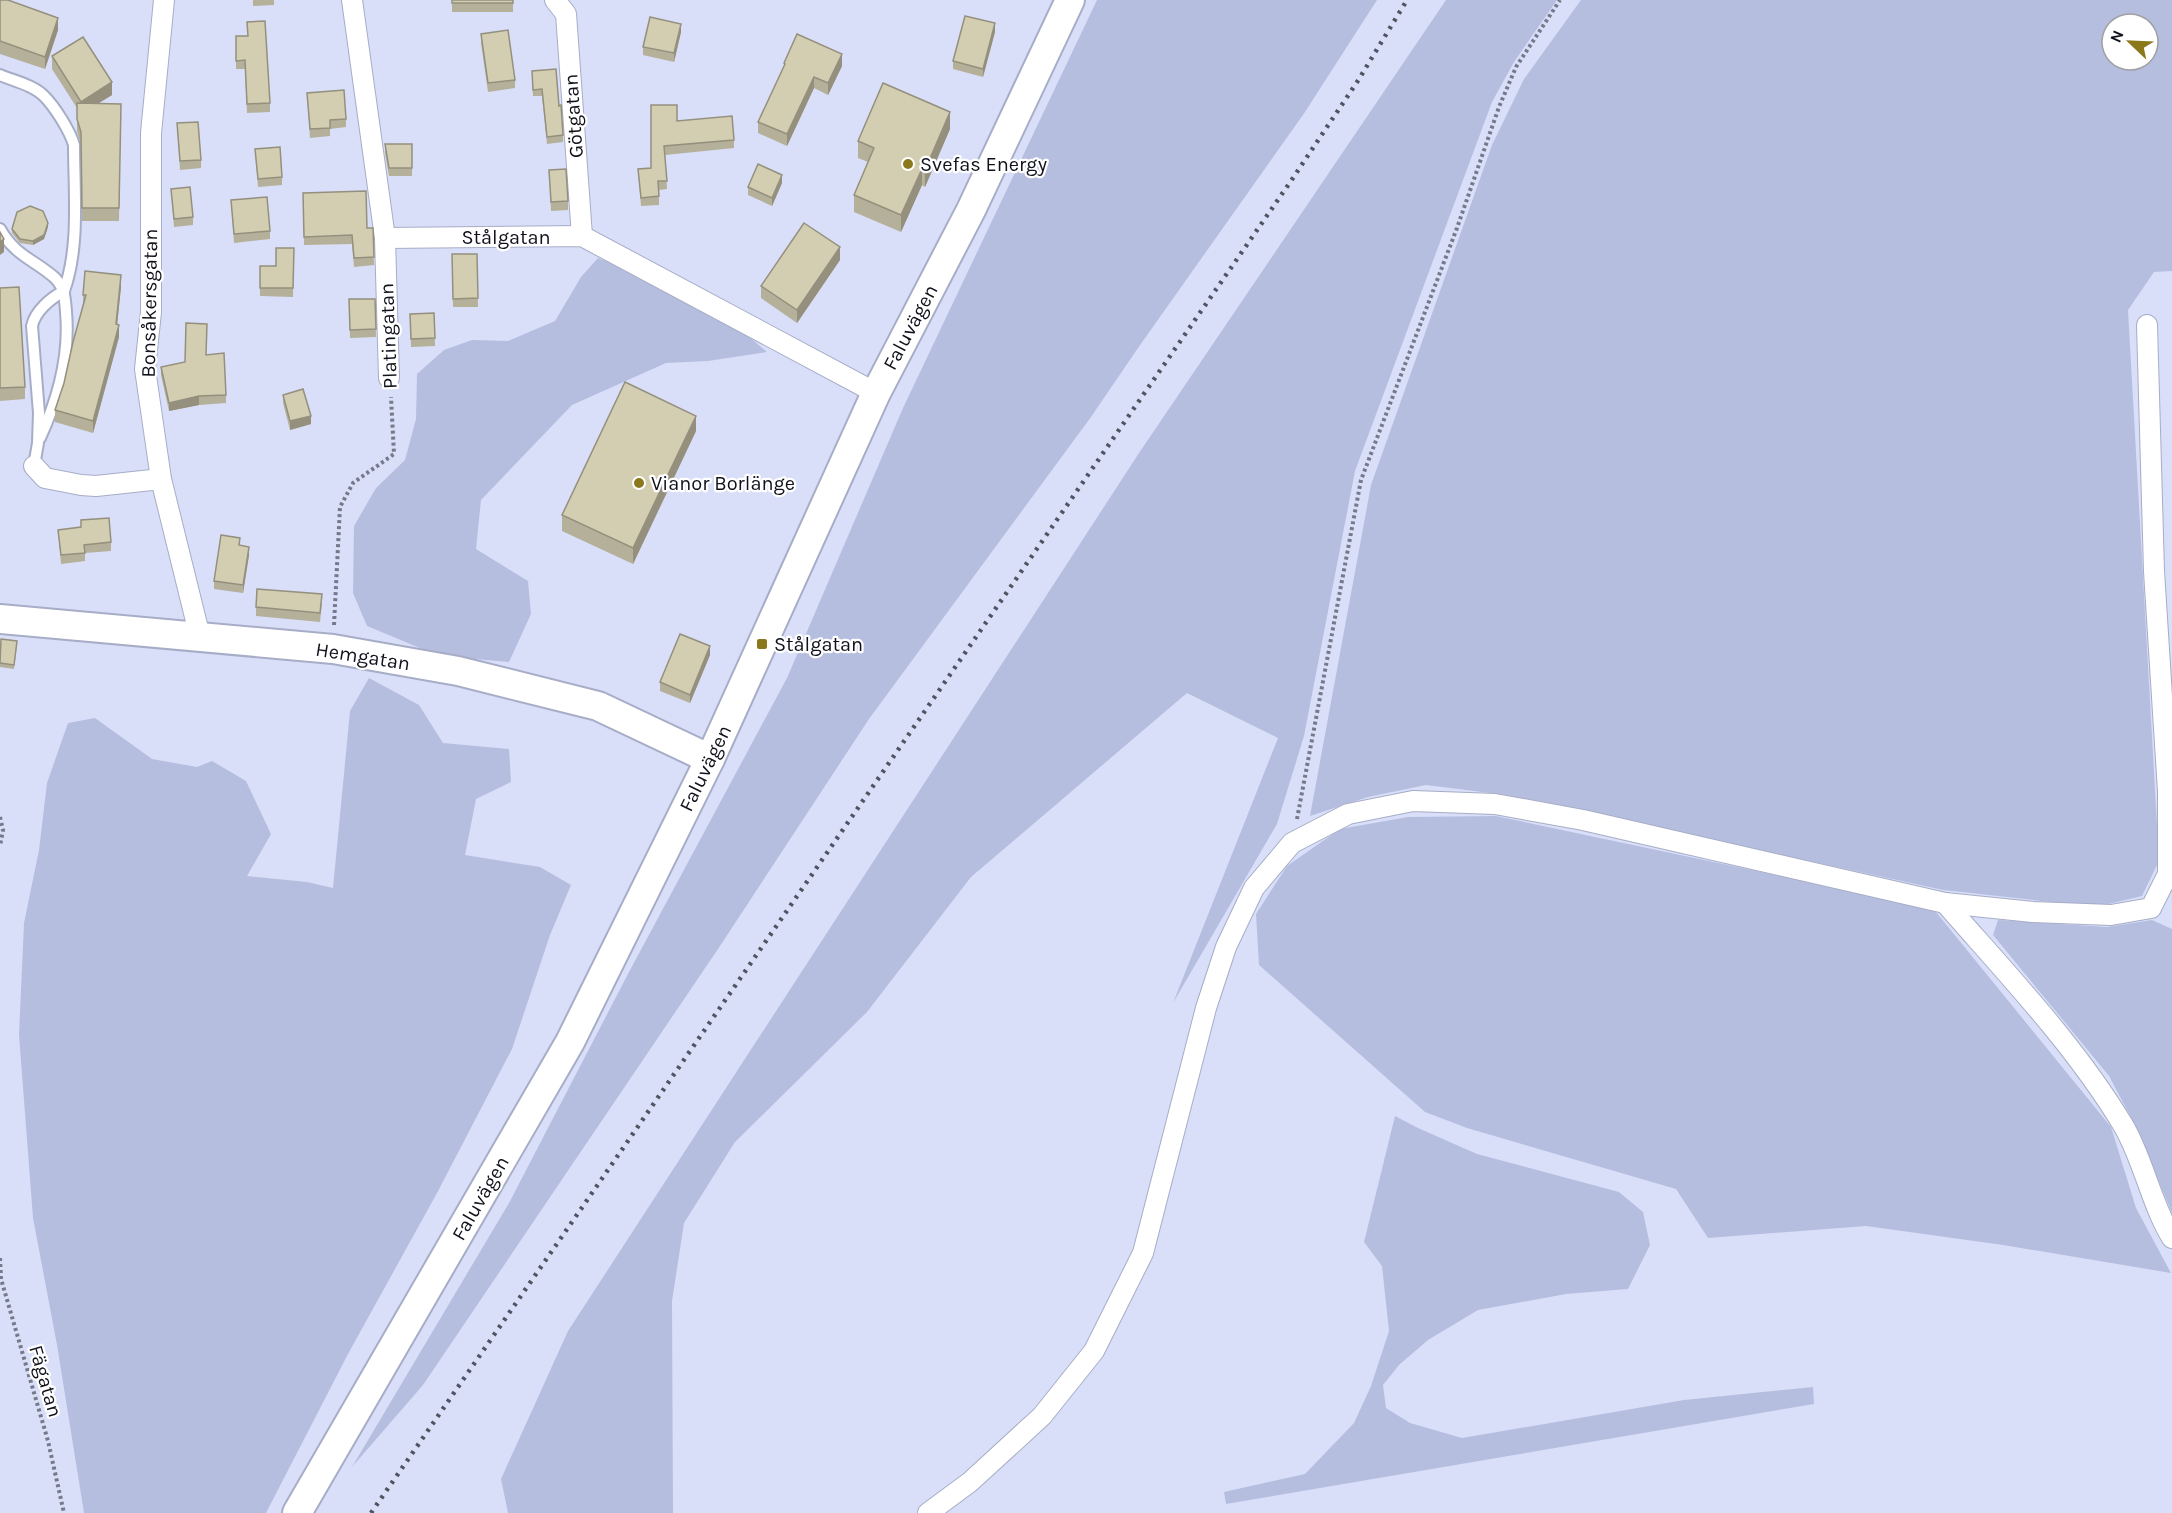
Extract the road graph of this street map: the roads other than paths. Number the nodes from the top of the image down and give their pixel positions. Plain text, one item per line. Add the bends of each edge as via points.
1 (164, 0) edge
2 (351, 0) edge
3 (555, 0) edge
4 (1070, 0) edge
5 (0, 75) edge
6 (0, 229) edge
7 (582, 236) junction
8 (385, 238) junction
9 (64, 291) junction
10 (2146, 325) dead end
11 (389, 378) road end
12 (876, 393) junction
13 (38, 443) junction
14 (34, 466) joint
15 (161, 479) junction
16 (0, 619) edge
17 (200, 636) junction
18 (710, 759) junction
19 (1945, 903) junction
20 (2151, 908) junction
21 (2172, 909) edge
22 (2172, 1238) edge
23 (297, 1513) edge
24 (928, 1513) edge

1 - 15 street, Bonsåkersgatan via 151,133 151,312 146,369
2 - 8 street, Platingatan
3 - 7 street, Götgatan via 566,14
4 - 12 street, Faluvägen via 972,210
5 - 9 lane via 45,96 71,134 75,225 70,274
6 - 9 lane via 14,248 55,279
7 - 8 street, Stålgatan
7 - 12 street, Stålgatan
8 - 11 street, Platingatan
9 - 13 lane via 67,348 52,411
9 - 13 lane via 33,319
10 - 20 street via 2154,571 2168,791 2168,874
12 - 18 street, Faluvägen
13 - 14 lane
14 - 15 street via 45,477 81,485
15 - 17 street, Bonsåkersgatan
16 - 17 street, Hemgatan
17 - 18 street, Hemgatan via 333,649 458,671 598,706
18 - 23 street, Faluvägen via 570,1042
19 - 20 street via 2111,915
19 - 22 street via 2096,1083 2124,1128
19 - 24 street via 1605,825 1495,804 1413,801 1348,814 1292,843 1254,888 1226,947 1206,1008 1143,1253 1094,1351 1042,1416 970,1482
20 - 21 street

